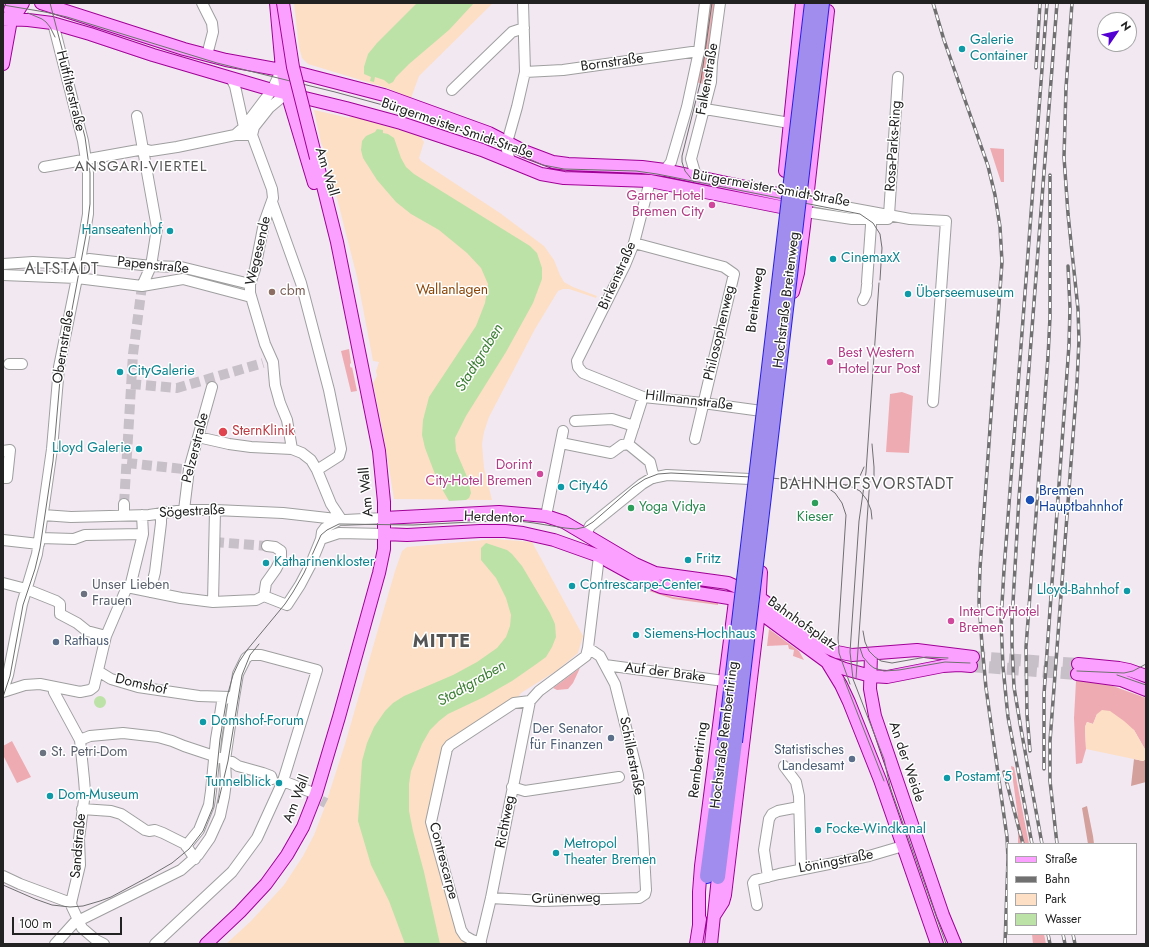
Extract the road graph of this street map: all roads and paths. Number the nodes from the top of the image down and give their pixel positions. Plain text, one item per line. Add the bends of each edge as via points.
1 (13, 3) edge
2 (23, 3) edge
3 (41, 3) edge
4 (202, 3) edge
5 (276, 3) edge
6 (284, 3) edge
7 (523, 3) edge
8 (705, 3) edge
9 (720, 3) edge
10 (802, 3) edge
11 (812, 3) edge
12 (822, 3) edge
13 (828, 3) edge
14 (7, 20) edge
15 (53, 23) junction
16 (524, 28) junction
17 (699, 51) junction
18 (207, 55) junction
19 (3, 64) edge
20 (253, 65) junction
21 (282, 70) junction
22 (525, 72) junction
23 (898, 77) dead end
24 (231, 78) junction
25 (246, 82) junction
26 (272, 90) junction
27 (452, 90) dead end
28 (287, 93) junction
29 (705, 109) junction
30 (137, 116) dead end
31 (790, 123) junction
32 (244, 127) junction
33 (235, 135) junction
34 (252, 135) junction
35 (507, 142) junction
36 (144, 149) junction
37 (86, 159) junction
38 (510, 162) junction
39 (44, 167) dead end
40 (665, 170) junction
41 (696, 176) junction
42 (650, 181) junction
43 (783, 194) junction
44 (272, 202) junction
45 (806, 206) junction
46 (781, 208) junction
47 (889, 215) junction
48 (871, 216) junction
49 (910, 218) junction
50 (634, 243) junction
51 (341, 260) junction
52 (80, 261) junction
53 (3, 264) edge
54 (150, 266) junction
55 (3, 275) edge
56 (77, 278) junction
57 (250, 284) junction
58 (142, 286) junction
59 (772, 291) junction
60 (793, 292) junction
61 (252, 299) junction
62 (863, 300) dead end
63 (8, 364) dead end
64 (22, 364) dead end
65 (578, 367) joint
66 (212, 387) dead end
67 (643, 397) junction
68 (933, 402) dead end
69 (704, 403) junction
70 (758, 410) junction
71 (575, 421) dead end
72 (777, 421) junction
73 (634, 426) junction
74 (563, 431) dead end
75 (198, 437) junction
76 (696, 439) dead end
77 (561, 443) junction
78 (628, 444) junction
79 (292, 449) junction
80 (7, 451) edge
81 (317, 470) junction
82 (5, 478) edge
83 (654, 478) junction
84 (750, 479) junction
85 (184, 510) junction
86 (215, 510) junction
87 (161, 514) junction
88 (43, 515) junction
89 (142, 515) junction
90 (546, 516) junction
91 (384, 518) junction
92 (341, 519) junction
93 (143, 534) junction
94 (384, 534) junction
95 (586, 534) junction
96 (321, 536) junction
97 (39, 539) junction
98 (3, 540) edge
99 (267, 546) tunnel mouth
100 (598, 556) junction
101 (670, 576) junction
102 (3, 583) edge
103 (127, 587) junction
104 (668, 589) junction
105 (150, 592) junction
106 (25, 593) junction
107 (746, 595) junction
108 (264, 596) junction
109 (213, 602) junction
110 (759, 612) junction
111 (106, 636) junction
112 (3, 641) edge
113 (13, 645) junction
114 (588, 648) junction
115 (871, 654) junction
116 (827, 662) junction
117 (605, 665) junction
118 (98, 671) junction
119 (871, 676) junction
120 (1146, 676) edge
121 (724, 681) junction
122 (53, 687) junction
123 (1146, 690) edge
124 (3, 691) edge
125 (230, 698) junction
126 (530, 701) junction
127 (80, 740) junction
128 (214, 757) junction
129 (225, 760) junction
130 (784, 766) dead end
131 (638, 774) junction
132 (276, 778) junction
133 (512, 787) junction
134 (316, 794) junction
135 (799, 807) junction
136 (82, 809) junction
137 (186, 846) junction
138 (903, 846) junction
139 (195, 858) junction
140 (800, 869) junction
141 (3, 876) edge
142 (712, 877) junction
143 (768, 877) junction
144 (642, 897) joint
145 (491, 898) junction
146 (72, 903) junction
147 (757, 906) dead end
148 (714, 916) junction
149 (78, 921) junction
150 (699, 925) junction
151 (480, 943) edge
152 (56, 944) edge
153 (104, 944) edge
154 (155, 944) edge
155 (206, 944) edge
156 (696, 944) edge
157 (711, 944) edge
158 (937, 944) edge
159 (955, 944) edge

1 - 14 main road
2 - 14 main road
3 - 18 main road, Bürgermeister-Smidt-Straße
4 - 18 street via 212,23
5 - 21 main road, Am Wall
6 - 51 main road, bridge via 295,76
7 - 16 street
8 - 17 street, Falkenstraße
9 - 29 street, Falkenstraße via 711,82
10 - 31 main road, Breitenweg
11 - 107 highway, Hochstraße Breitenweg, bridge
12 - 107 highway, Hochstraße Breitenweg, bridge
13 - 45 main road
14 - 15 main road, Bürgermeister-Smidt-Straße
14 - 19 main road
15 - 24 main road, Bürgermeister-Smidt-Straße
15 - 37 street, Hutfilterstraße
16 - 22 street
16 - 27 street via 512,32
17 - 22 street, Bornstraße via 563,70
17 - 40 street, Falkenstraße via 675,152
18 - 20 main road, Bürgermeister-Smidt-Straße
20 - 21 main road, Bürgermeister-Smidt-Straße
20 - 25 main road via 256,75
21 - 26 street
21 - 28 main road, Am Wall
21 - 35 main road, Bürgermeister-Smidt-Straße via 384,95 483,130
22 - 35 street
23 - 47 street, Rosa-Parks-Ring
24 - 25 main road, Bürgermeister-Smidt-Straße
24 - 32 street
25 - 26 main road, Bürgermeister-Smidt-Straße
26 - 28 main road, Bürgermeister-Smidt-Straße
26 - 32 street
28 - 34 street via 269,108 254,127
28 - 38 main road, Bürgermeister-Smidt-Straße via 401,123
28 - 51 main road, Am Wall via 334,254
29 - 31 street
29 - 41 street, Falkenstraße via 691,159
30 - 36 street
31 - 43 main road, Breitenweg
32 - 33 street
33 - 34 street
33 - 36 street via 151,151
34 - 44 street via 272,189
35 - 38 street via 506,150
35 - 40 main road, Bürgermeister-Smidt-Straße via 524,152 554,162
36 - 37 street
36 - 54 street via 157,228
37 - 39 street
37 - 52 street, Obernstraße via 88,214
38 - 42 main road, Bürgermeister-Smidt-Straße via 541,174 564,178
40 - 41 main road, Bürgermeister-Smidt-Straße
41 - 43 main road, Bürgermeister-Smidt-Straße
42 - 46 main road, Bürgermeister-Smidt-Straße
42 - 50 street, Birkenstraße
43 - 45 main road, Bürgermeister-Smidt-Straße
43 - 46 main road, Breitenweg
44 - 57 street, Wegesende via 264,222
44 - 81 street via 301,283 315,332 341,449 339,456
45 - 46 main road, Bürgermeister-Smidt-Straße
45 - 48 street, Bürgermeister-Smidt-Straße via 836,217
45 - 60 main road via 798,273
46 - 59 main road, Breitenweg
47 - 48 street, Bürgermeister-Smidt-Straße
47 - 49 street, Bürgermeister-Smidt-Straße
48 - 49 street, Bürgermeister-Smidt-Straße
48 - 62 street via 867,284
49 - 68 street, Bürgermeister-Smidt-Straße via 946,221
50 - 65 street, Birkenstraße via 577,361
50 - 69 street, Philosophenweg via 724,267 734,274
51 - 91 main road, Am Wall via 378,449
52 - 53 street, Papenstraße via 69,264
52 - 54 street, Papenstraße via 88,259
52 - 56 street, Obernstraße
54 - 57 street, Papenstraße via 181,267
54 - 58 street
55 - 56 street, Papenstraße
56 - 58 street, Papenstraße
56 - 88 street, Obernstraße via 59,367
57 - 61 street, Wegesende
58 - 61 street, Papenstraße via 183,279
59 - 60 main road via 780,298 786,299
59 - 70 main road, Breitenweg
60 - 72 main road
61 - 79 street, Wegesende via 267,360 273,362 275,385 287,420
63 - 64 street
65 - 67 street, Hillmannstraße via 584,373
66 - 75 street, Pelzerstraße
67 - 69 street, Hillmannstraße
67 - 73 street
69 - 70 street, Hillmannstraße
69 - 76 street, Philosophenweg
70 - 72 street, Hillmannstraße via 768,412
70 - 84 main road, Breitenweg
71 - 73 street via 612,419
72 - 107 main road via 761,572
73 - 78 street
74 - 77 street
75 - 79 street via 251,447
75 - 85 street, Pelzerstraße via 186,469
77 - 78 street via 611,453
77 - 90 street
78 - 83 street via 650,462
79 - 81 street via 311,460
80 - 82 street
81 - 92 street via 331,504
83 - 84 street via 668,476
83 - 95 street via 636,488 590,526
84 - 107 main road, Breitenweg
85 - 86 street, Sögestraße
85 - 87 street, Sögestraße
86 - 92 street, Sögestraße
86 - 109 street
87 - 89 street, Sögestraße
87 - 105 street via 155,572
88 - 89 street, Sögestraße via 71,517 124,510
88 - 97 street, Obernstraße
89 - 93 street
90 - 91 main road, Herdentor via 499,512
90 - 95 main road, Herdentor
91 - 92 street, Sögestraße
91 - 94 main road, Am Wall
92 - 96 street, Sögestraße via 325,528
93 - 97 street
93 - 103 street via 131,583
94 - 96 street via 339,533
94 - 100 main road, Herdentor via 515,532 554,540
94 - 134 main road, Am Wall via 379,573
95 - 101 main road, Herdentor via 635,564 655,573
96 - 108 street via 300,585 287,605
97 - 98 street
97 - 106 street, Obernstraße via 34,567
99 - 108 street via 281,551 281,559 266,583
100 - 104 main road, Herdentor via 650,583
100 - 114 street
101 - 104 main road
101 - 107 main road, Herdentor via 728,583
102 - 106 street
103 - 105 street
103 - 111 street
104 - 107 main road, Herdentor via 727,597
105 - 109 street
106 - 111 street via 56,601 60,604 60,614 87,631
106 - 113 street, Obernstraße
107 - 110 main road
107 - 110 main road, Bahnhofsplatz
107 - 115 main road, Bahnhofsplatz via 828,648 847,655
107 - 121 main road, Rembertiring
107 - 142 highway, Hochstraße Rembertiring, bridge
108 - 109 street via 256,600
110 - 116 main road, Bahnhofsplatz
110 - 148 main road via 724,895
111 - 118 street
112 - 113 street
113 - 124 street, Obernstraße
114 - 117 street, Schillerstraße via 600,656
114 - 126 street via 586,656 539,691
115 - 119 main road, An der Weide
115 - 119 main road, Bahnhofsplatz via 917,650 972,662 887,677
116 - 119 main road, Bahnhofsplatz
116 - 138 main road via 849,702
117 - 121 street, Auf der Brake
117 - 131 street, Schillerstraße via 617,690
118 - 122 street, Domshof via 94,687 90,690 80,692
118 - 125 street, Domshof via 111,679 138,687
119 - 159 main road, An der Weide via 871,697 875,716
120 - 123 main road via 1119,668 1078,669 1121,680
121 - 150 main road, Rembertiring via 701,866
122 - 124 street via 40,684 25,685
122 - 127 street
125 - 128 street via 222,702
125 - 129 street
125 - 132 street via 240,669 250,655 261,655 317,670
126 - 133 street, Richtweg
126 - 151 street, Contrescarpe via 514,703 450,745 430,818 461,930 465,936
127 - 128 street via 101,734 145,735 172,741
127 - 136 street, Sandstraße via 85,792
128 - 129 street
128 - 137 street via 207,811 199,830
129 - 132 street
129 - 139 street via 226,782 220,816 210,838
130 - 135 street via 796,782
131 - 133 street via 525,791
131 - 144 street, Schillerstraße via 646,890
132 - 134 street
132 - 154 street via 257,838 245,856 232,872
133 - 145 street, Richtweg
134 - 155 main road, Am Wall via 303,827 277,870 253,899
135 - 140 street
135 - 143 street via 778,811 772,814 769,820 764,850
136 - 137 street via 121,814 145,830 164,833
136 - 146 street, Sandstraße via 80,865
137 - 139 street
138 - 140 street, Löningstraße via 869,856
138 - 158 main road
139 - 149 street via 181,870
140 - 143 street, Löningstraße
141 - 146 street
142 - 148 main road
142 - 150 main road, Rembertiring
143 - 147 street via 754,881
144 - 145 street, Grünenweg via 542,901
145 - 151 street, Richtweg
146 - 149 street
148 - 157 main road
149 - 152 street via 68,928
149 - 153 street via 82,928
150 - 156 main road, Rembertiring

